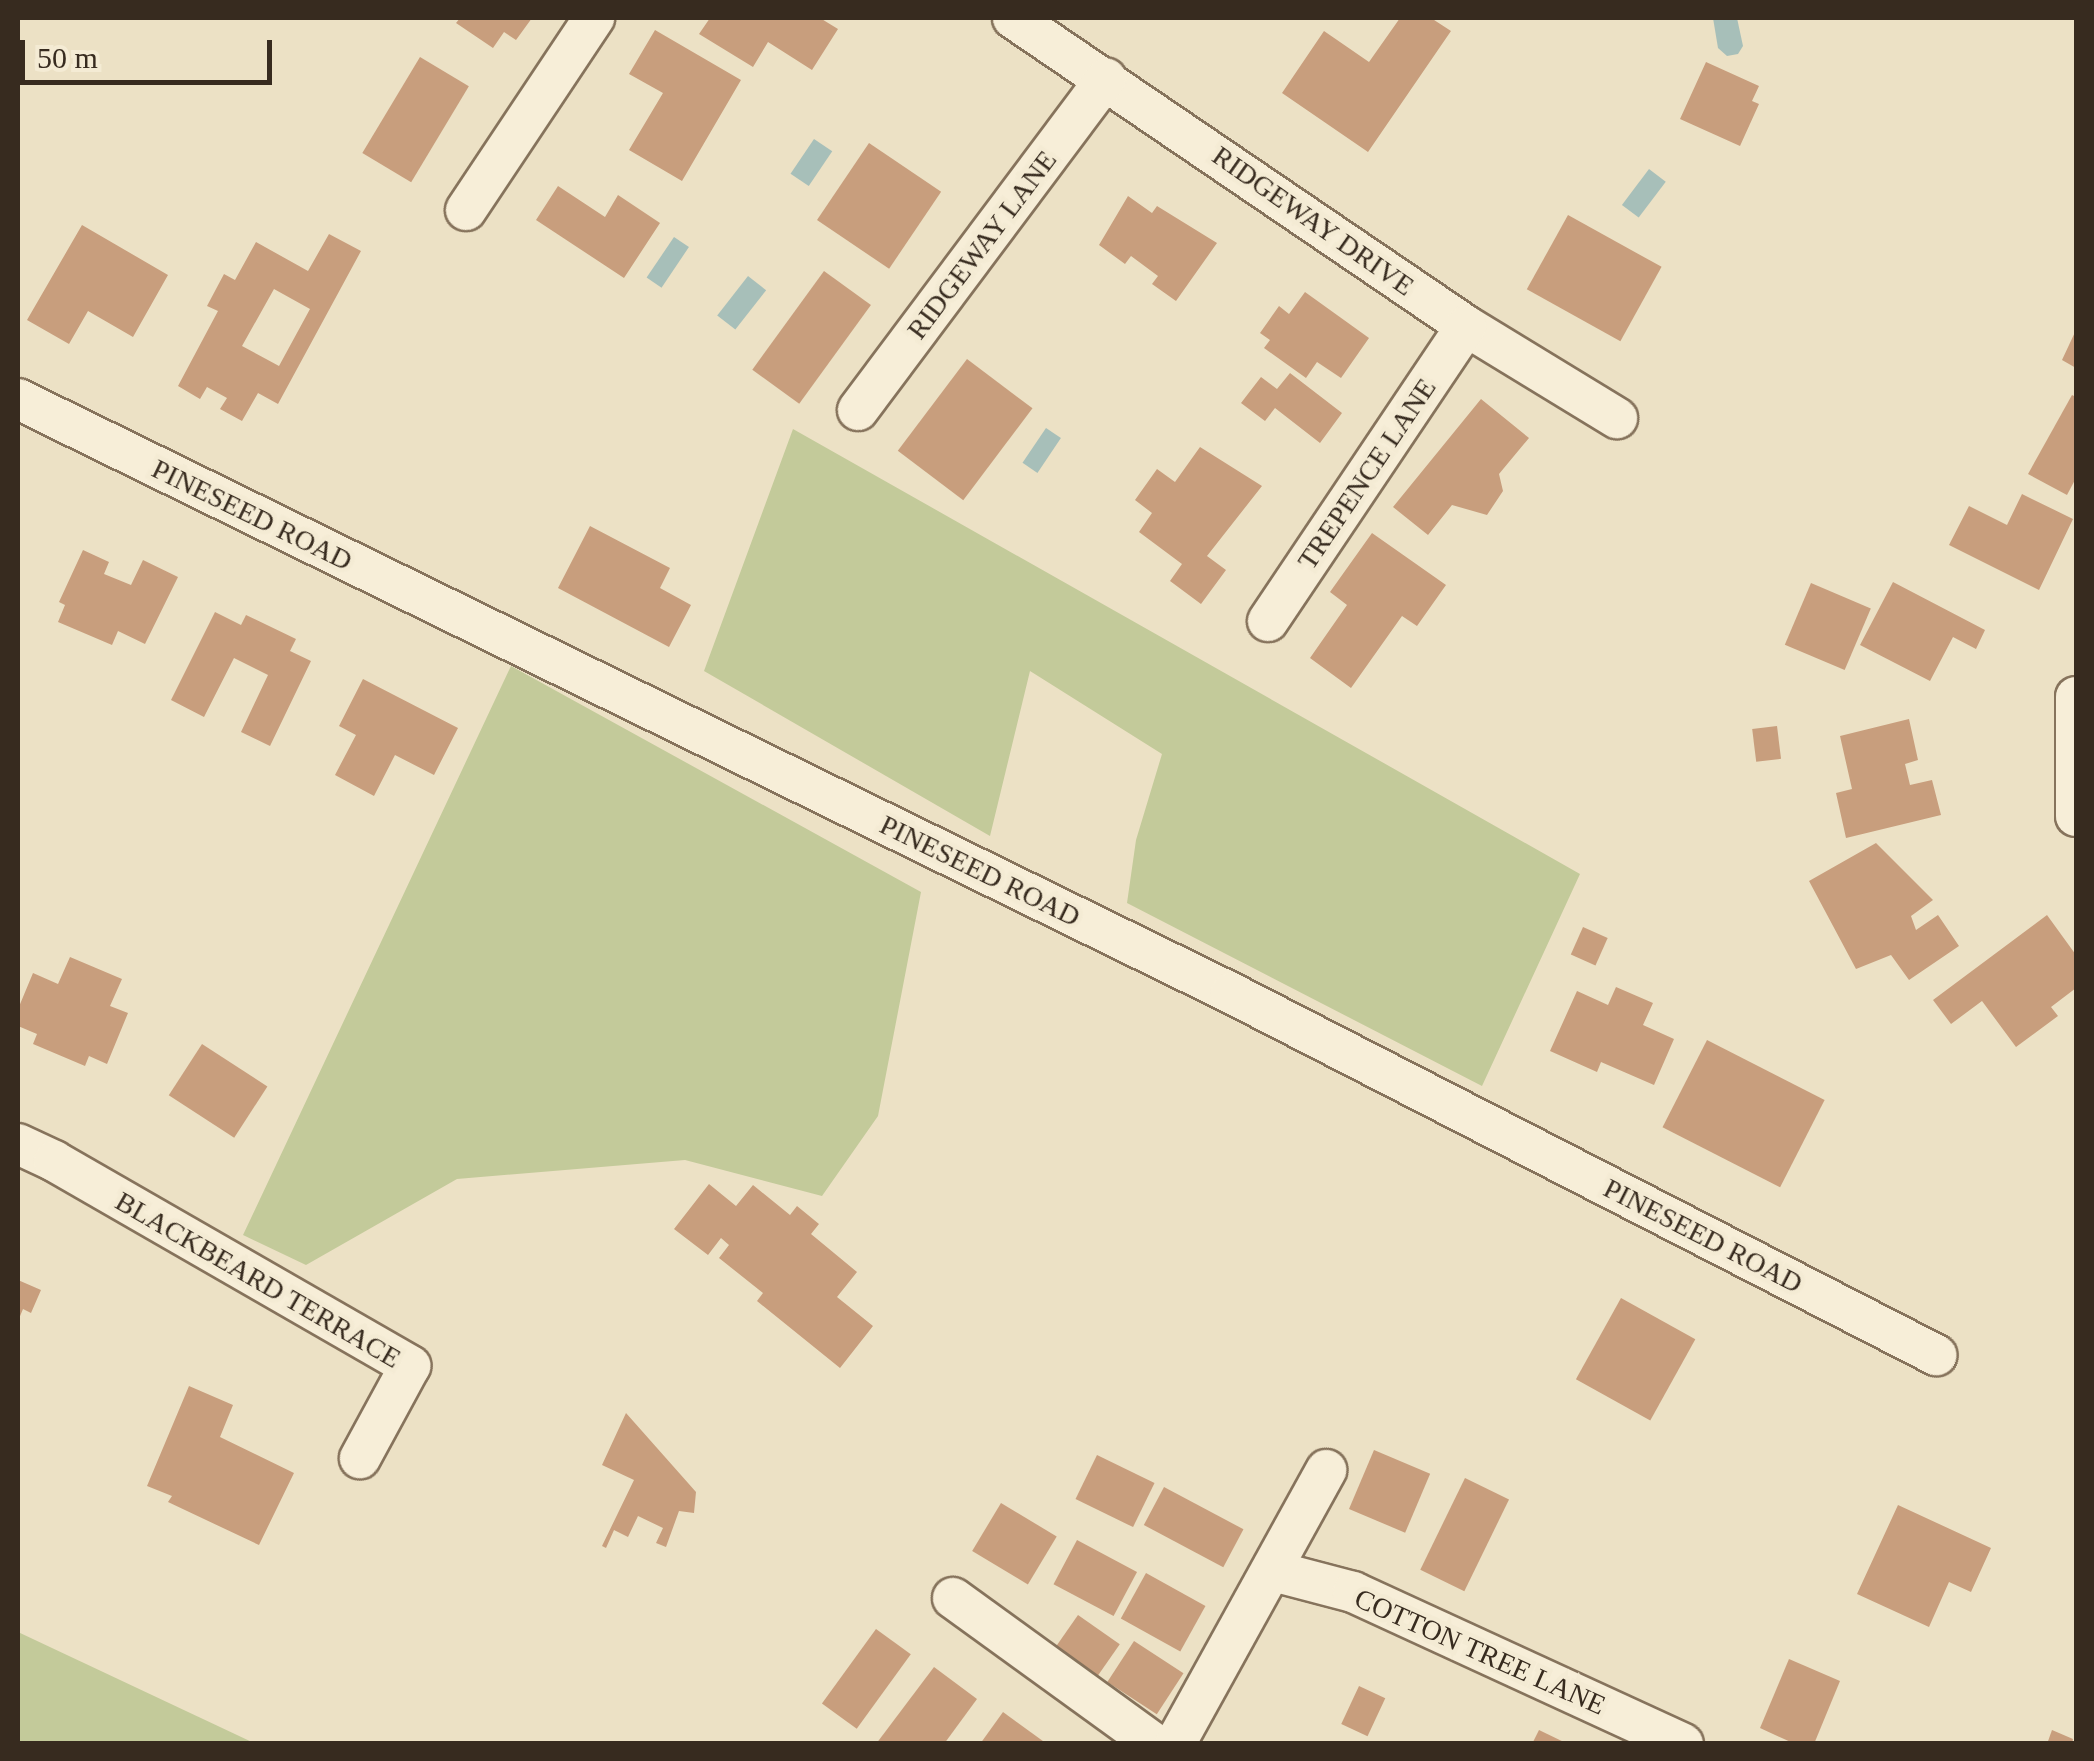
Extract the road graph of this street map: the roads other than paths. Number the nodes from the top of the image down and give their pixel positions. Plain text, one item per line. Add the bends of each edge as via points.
1 (594, 18) edge
2 (1013, 18) edge
3 (1106, 79) junction
4 (466, 210) dead end
5 (1466, 326) junction
6 (18, 399) edge
7 (858, 410) dead end
8 (1617, 418) dead end
9 (1268, 622) dead end
10 (2076, 697) edge
11 (2076, 816) edge
12 (18, 1144) edge
13 (1936, 1355) dead end
14 (360, 1458) dead end
15 (1326, 1470) dead end
16 (1273, 1571) junction
17 (953, 1598) dead end
18 (1155, 1744) edge
19 (1175, 1744) edge
20 (1683, 1744) edge

1 - 4 street
2 - 3 street, RIDGEWAY DRIVE
3 - 5 street, RIDGEWAY DRIVE
3 - 7 street, RIDGEWAY LANE
5 - 8 street, RIDGEWAY DRIVE
5 - 9 street, TREPENCE LANE
6 - 13 street, PINESEED ROAD via 1231,993
10 - 11 street
12 - 14 street, BLACKBEARD TERRACE via 410,1366
15 - 16 street
16 - 19 street
16 - 20 street, COTTON TREE LANE via 1352,1592
17 - 18 street

